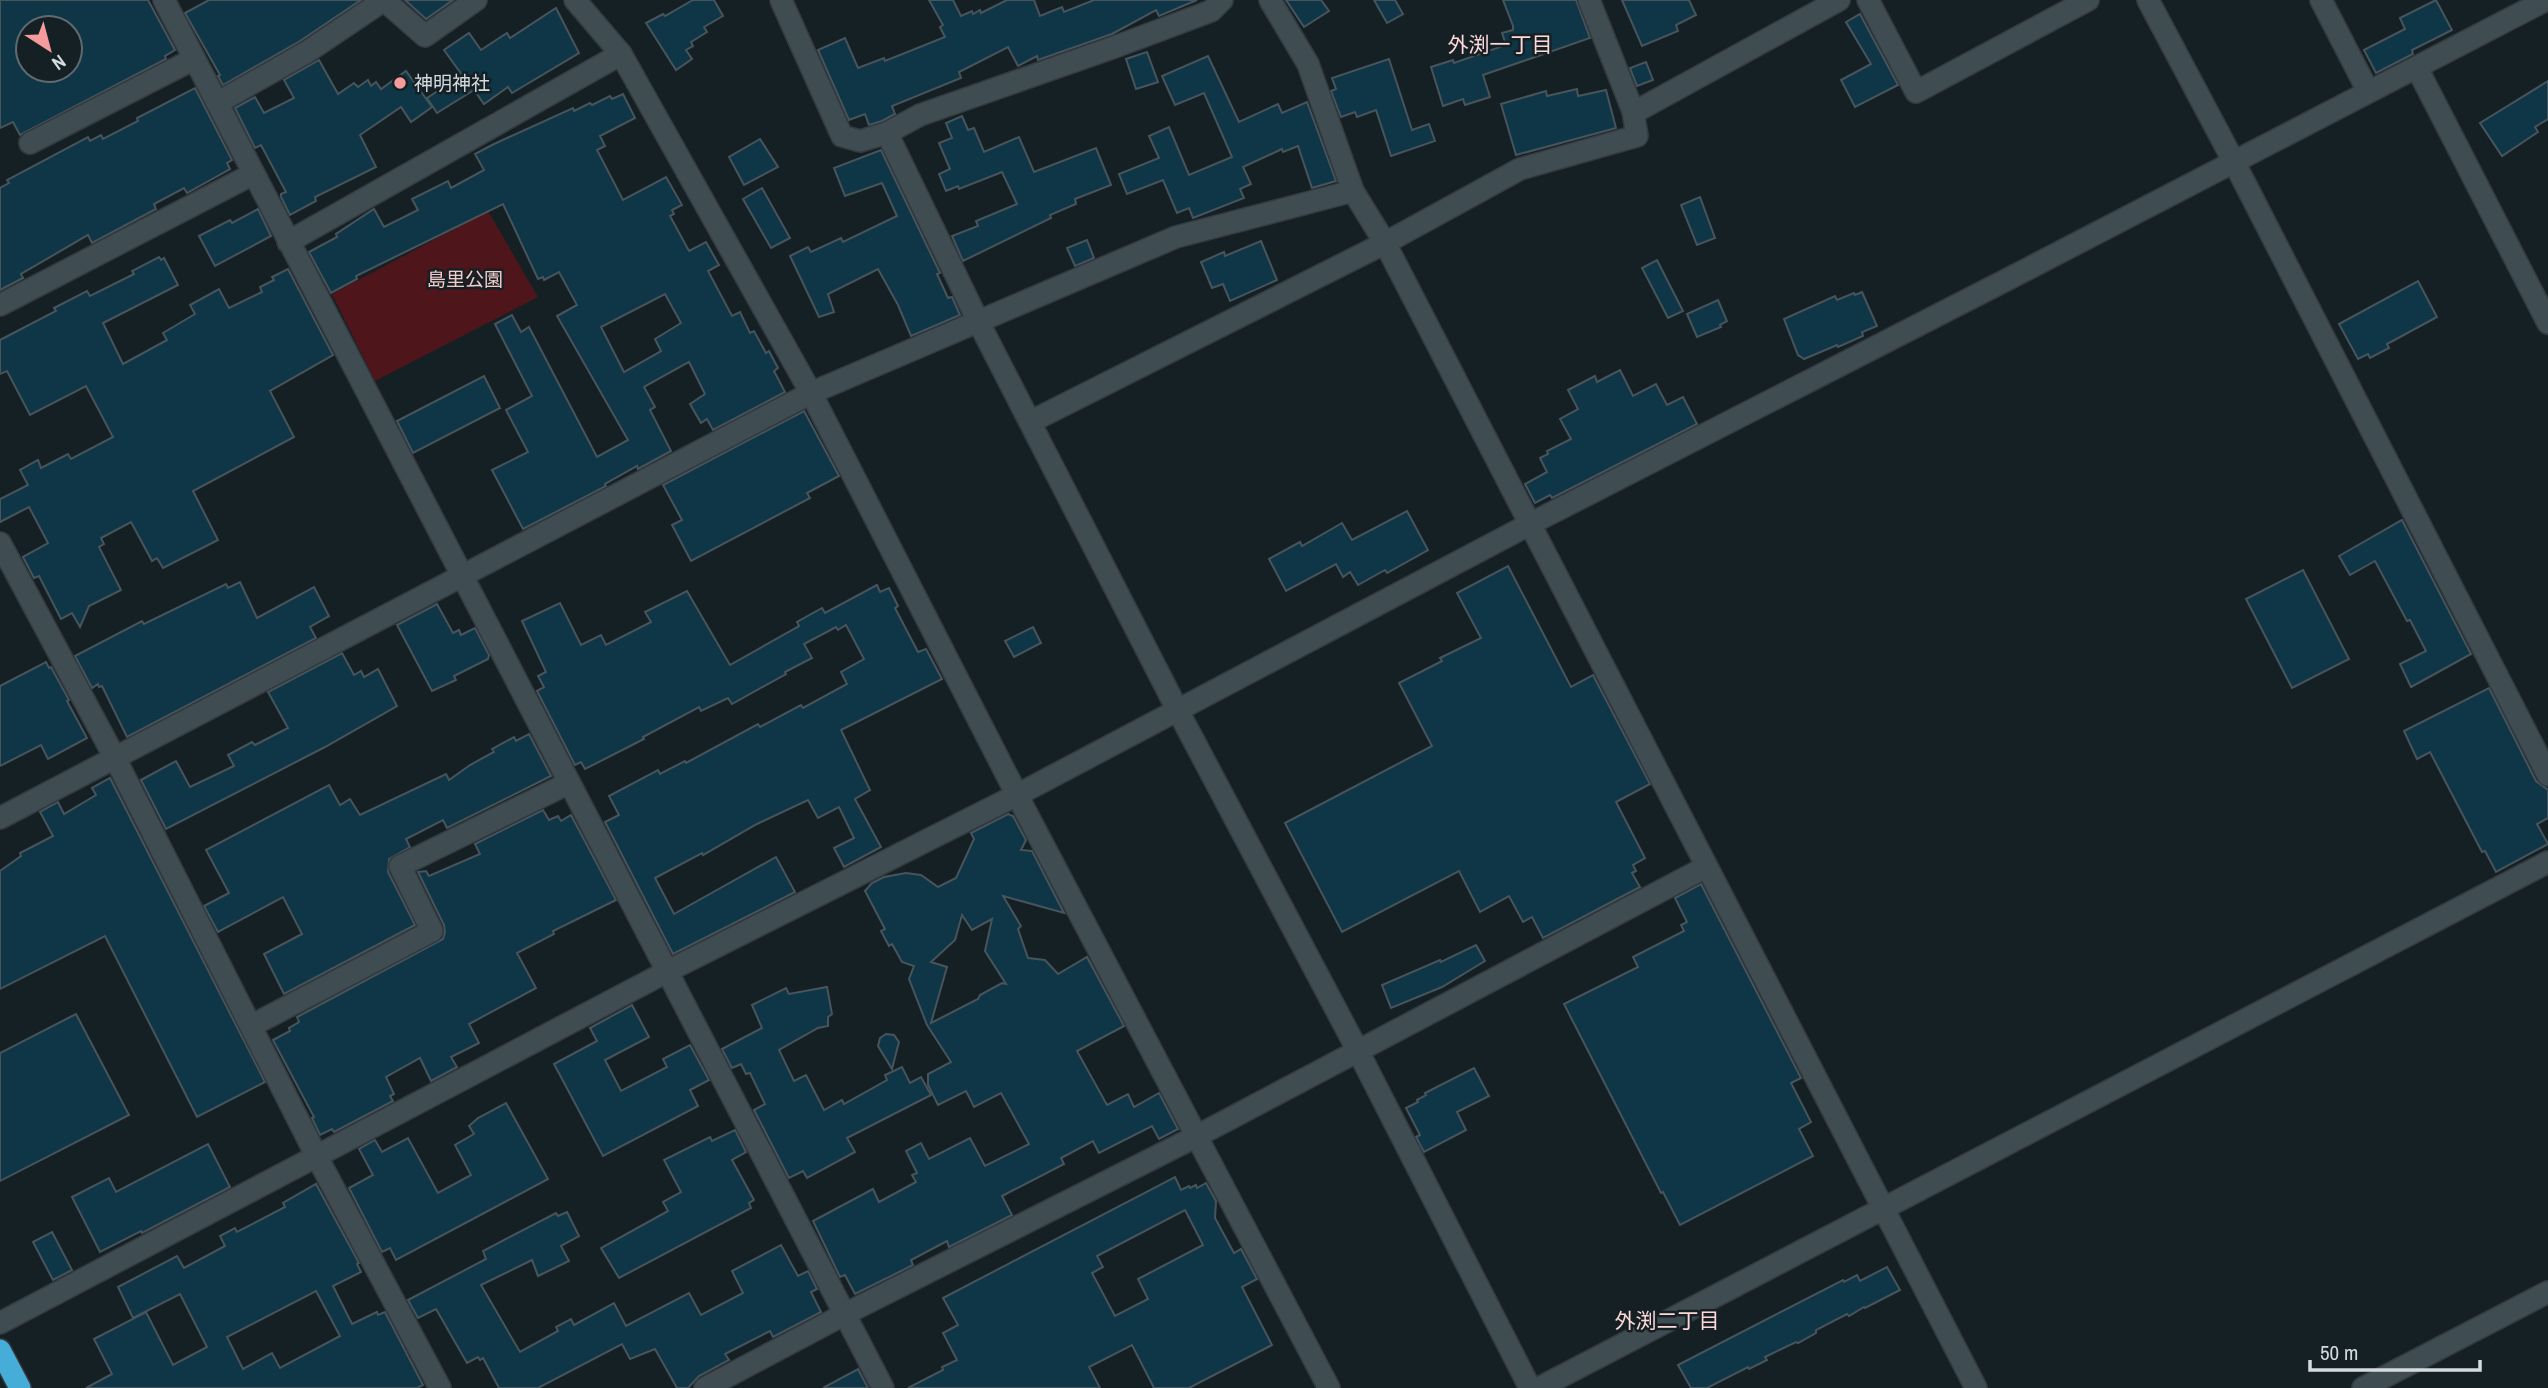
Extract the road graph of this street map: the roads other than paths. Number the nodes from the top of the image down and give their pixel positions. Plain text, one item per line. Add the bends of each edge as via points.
1 (164, 0) edge
2 (384, 0) edge
3 (476, 0) edge
4 (575, 0) edge
5 (781, 0) edge
6 (1222, 0) edge
7 (1270, 0) edge
8 (1589, 0) edge
9 (1839, 0) edge
10 (1868, 0) edge
11 (2088, 0) edge
12 (2148, 0) edge
13 (2320, 0) edge
14 (2546, 0) edge
15 (621, 54) junction
16 (194, 59) junction
17 (2417, 68) junction
18 (2368, 91) junction
19 (217, 103) junction
20 (1633, 110) junction
21 (887, 132) junction
22 (30, 143) dead end
23 (2234, 162) junction
24 (253, 174) junction
25 (1353, 191) junction
26 (288, 242) junction
27 (1385, 243) junction
28 (0, 305) edge
29 (978, 321) junction
30 (2548, 323) edge
31 (811, 393) junction
32 (1030, 422) junction
33 (1528, 525) junction
34 (0, 542) edge
35 (462, 577) junction
36 (1177, 709) junction
37 (115, 758) junction
38 (2548, 775) edge
39 (569, 783) junction
40 (1017, 795) junction
41 (0, 818) edge
42 (2548, 862) edge
43 (1706, 867) junction
44 (668, 971) junction
45 (251, 1026) junction
46 (1358, 1051) junction
47 (1197, 1136) junction
48 (316, 1155) junction
49 (1883, 1209) junction
50 (2548, 1292) edge
51 (845, 1314) junction
52 (0, 1323) edge
53 (0, 1350) edge
54 (20, 1388) edge
55 (440, 1388) edge
56 (705, 1388) edge
57 (883, 1388) edge
58 (1329, 1388) edge
59 (1530, 1388) edge
60 (1539, 1388) edge
61 (1976, 1388) edge
62 (2363, 1388) edge

1 - 16 street
2 - 3 street via 425,36
2 - 19 street via 307,52
4 - 15 street
5 - 21 street via 842,136 860,141
6 - 21 street via 1210,11 920,115
7 - 25 street via 1308,64
8 - 20 street
9 - 20 street
10 - 11 street via 1916,92
12 - 23 street
13 - 18 street
14 - 17 street
15 - 26 street
15 - 31 street
16 - 19 street
16 - 22 street
17 - 18 street
17 - 30 street
18 - 23 street
19 - 24 street
20 - 27 street via 1637,136 1520,169
21 - 29 street
23 - 33 street
23 - 38 street
24 - 26 street
24 - 28 street
25 - 27 street
25 - 29 street via 1176,237
26 - 35 street
27 - 32 street
27 - 33 street
29 - 31 street
29 - 32 street
31 - 35 street
31 - 40 street
32 - 36 street
33 - 36 street
33 - 43 street
34 - 37 street
35 - 37 street
35 - 39 street
36 - 40 street
36 - 46 street
37 - 41 street
37 - 45 street
39 - 44 street
39 - 45 street via 400,866 432,931
40 - 44 street
40 - 47 street
42 - 49 street
43 - 46 street
43 - 49 street
44 - 48 street
44 - 51 street
45 - 48 street
46 - 47 street
46 - 59 street
47 - 51 street
47 - 58 street
48 - 52 street
48 - 55 street
49 - 60 street
49 - 61 street
50 - 62 street
51 - 56 street
51 - 57 street
53 - 54 highway

